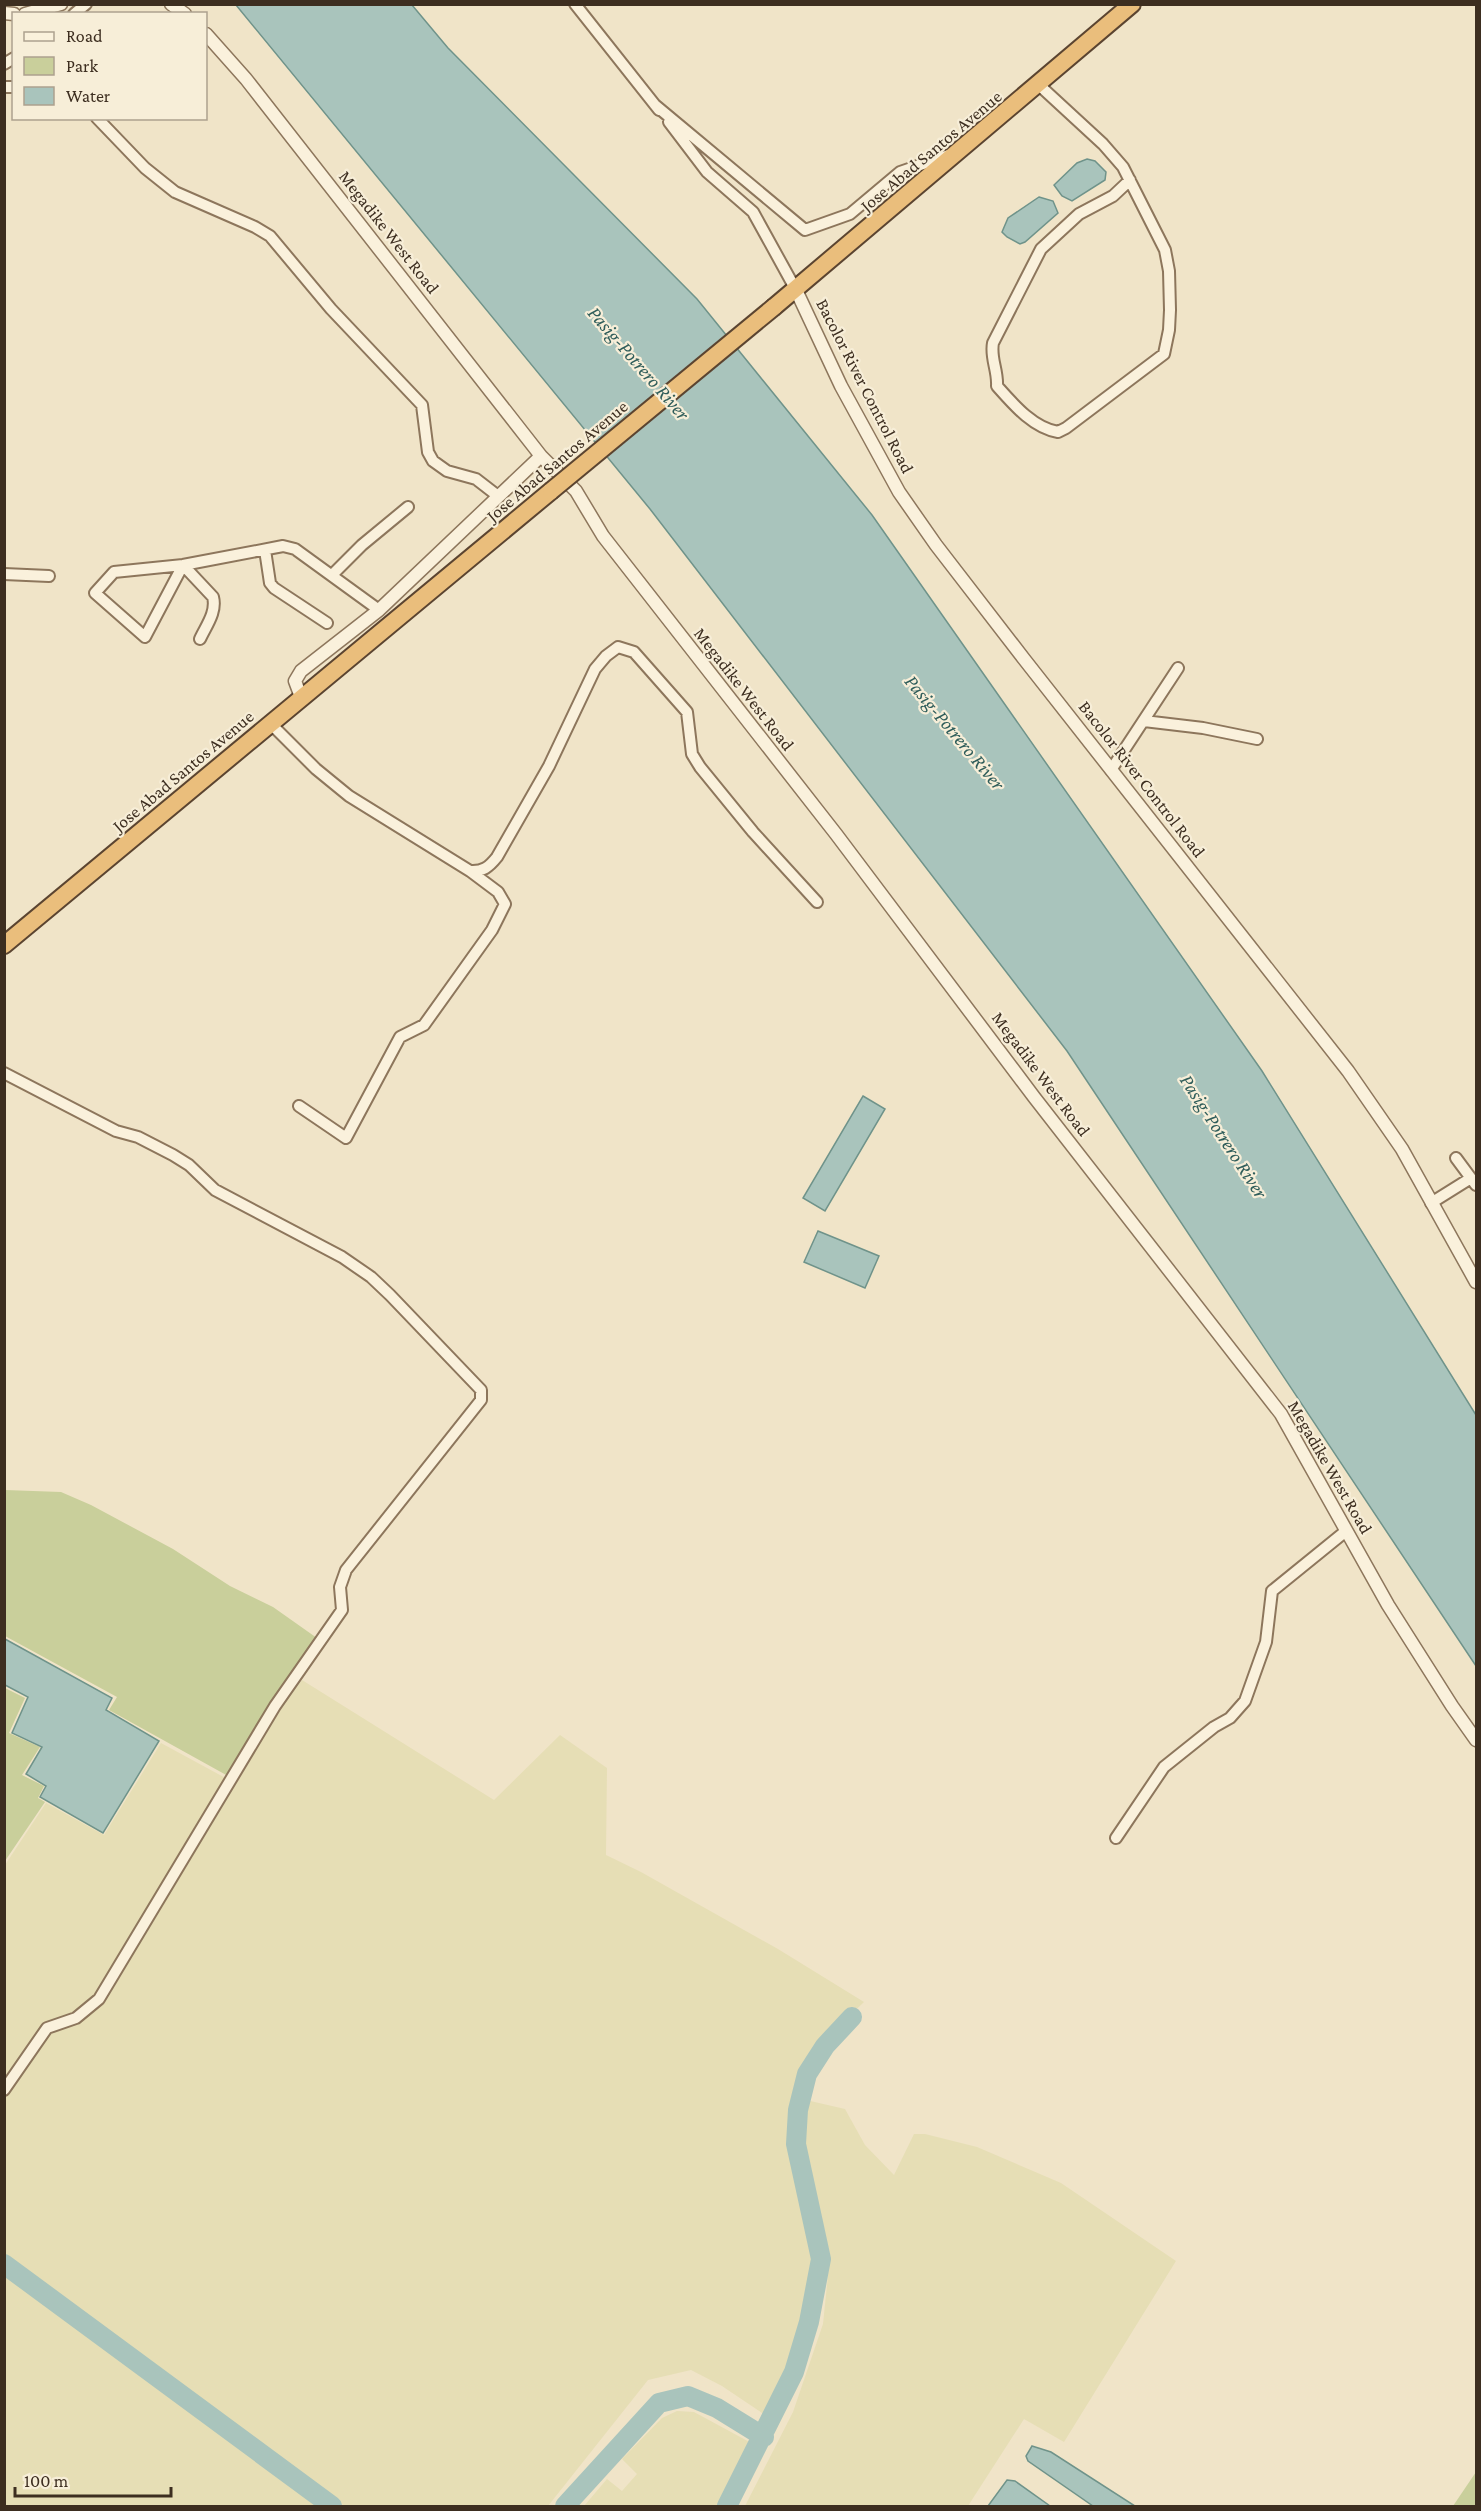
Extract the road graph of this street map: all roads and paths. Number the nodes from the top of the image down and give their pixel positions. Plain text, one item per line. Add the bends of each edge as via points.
1 (62, 4) edge
2 (575, 4) edge
3 (1132, 4) edge
4 (32, 12) edge
5 (207, 34) edge
6 (1039, 85) junction
7 (655, 105) junction
8 (99, 120) edge
9 (961, 151) junction
10 (1130, 180) junction
11 (796, 290) junction
12 (541, 456) junction
13 (498, 496) junction
14 (408, 507) dead end
15 (265, 550) junction
16 (183, 565) junction
17 (4, 574) edge
18 (332, 575) junction
19 (49, 576) dead end
20 (379, 610) junction
21 (327, 623) dead end
22 (200, 639) dead end
23 (1178, 668) dead end
24 (301, 697) junction
25 (1144, 721) junction
26 (270, 723) junction
27 (1257, 739) dead end
28 (1112, 770) junction
29 (470, 871) junction
30 (817, 902) dead end
31 (4, 945) edge
32 (4, 1073) edge
33 (299, 1106) dead end
34 (1456, 1158) dead end
35 (1473, 1182) edge
36 (1431, 1203) junction
37 (1476, 1282) edge
38 (1346, 1531) junction
39 (1476, 1740) edge
40 (1116, 1838) dead end
41 (4, 2090) edge

1 - 4 street
2 - 7 street
3 - 6 highway, Jose Abad Santos Avenue
5 - 12 street, Megadike West Road
6 - 9 highway, Jose Abad Santos Avenue
6 - 10 street via 1103,144
7 - 9 street via 805,230 850,214 900,172
7 - 11 street via 707,172 753,212
8 - 13 street via 145,168 176,192 270,236 331,309 424,407 428,452 433,460 447,471 476,478
9 - 11 highway, Jose Abad Santos Avenue
10 - 10 street via 1113,196 1079,214 1041,249 993,343 990,356 998,373 997,386 1026,416 1052,431 1066,428 1164,354 1169,330 1165,250
11 - 24 highway, Jose Abad Santos Avenue, bridge
11 - 28 street, Bacolor River Control Road via 841,386 899,492
12 - 13 street
12 - 38 street, Megadike West Road via 576,491 623,562 1281,1414
13 - 20 street
14 - 18 street
15 - 16 street
15 - 18 street via 283,546 295,549
15 - 21 street via 274,588
16 - 16 street via 145,637 95,592 114,572
16 - 22 street via 215,604
17 - 19 street
18 - 20 street
20 - 24 street via 300,671 295,681
23 - 25 street
24 - 26 highway, Jose Abad Santos Avenue
25 - 27 street
25 - 28 street
26 - 29 street via 349,796
26 - 31 highway, Jose Abad Santos Avenue
28 - 36 street, Bacolor River Control Road via 1348,1071 1402,1149
29 - 30 street via 480,872 497,857 549,766 595,669 618,647 634,652 687,712 692,754 700,767
29 - 33 street via 498,892 505,904 492,930 424,1025 400,1037 346,1138
32 - 41 street via 116,1131 138,1137 173,1155 215,1190 342,1257 390,1295 482,1394 346,1570 340,1587 342,1610 275,1706 99,1999 76,2018 47,2028
34 - 35 street
35 - 36 street
36 - 37 street, Bacolor River Control Road
38 - 39 street, Megadike West Road via 1412,1644
38 - 40 street via 1272,1591 1266,1642 1245,1701 1230,1718 1164,1767

